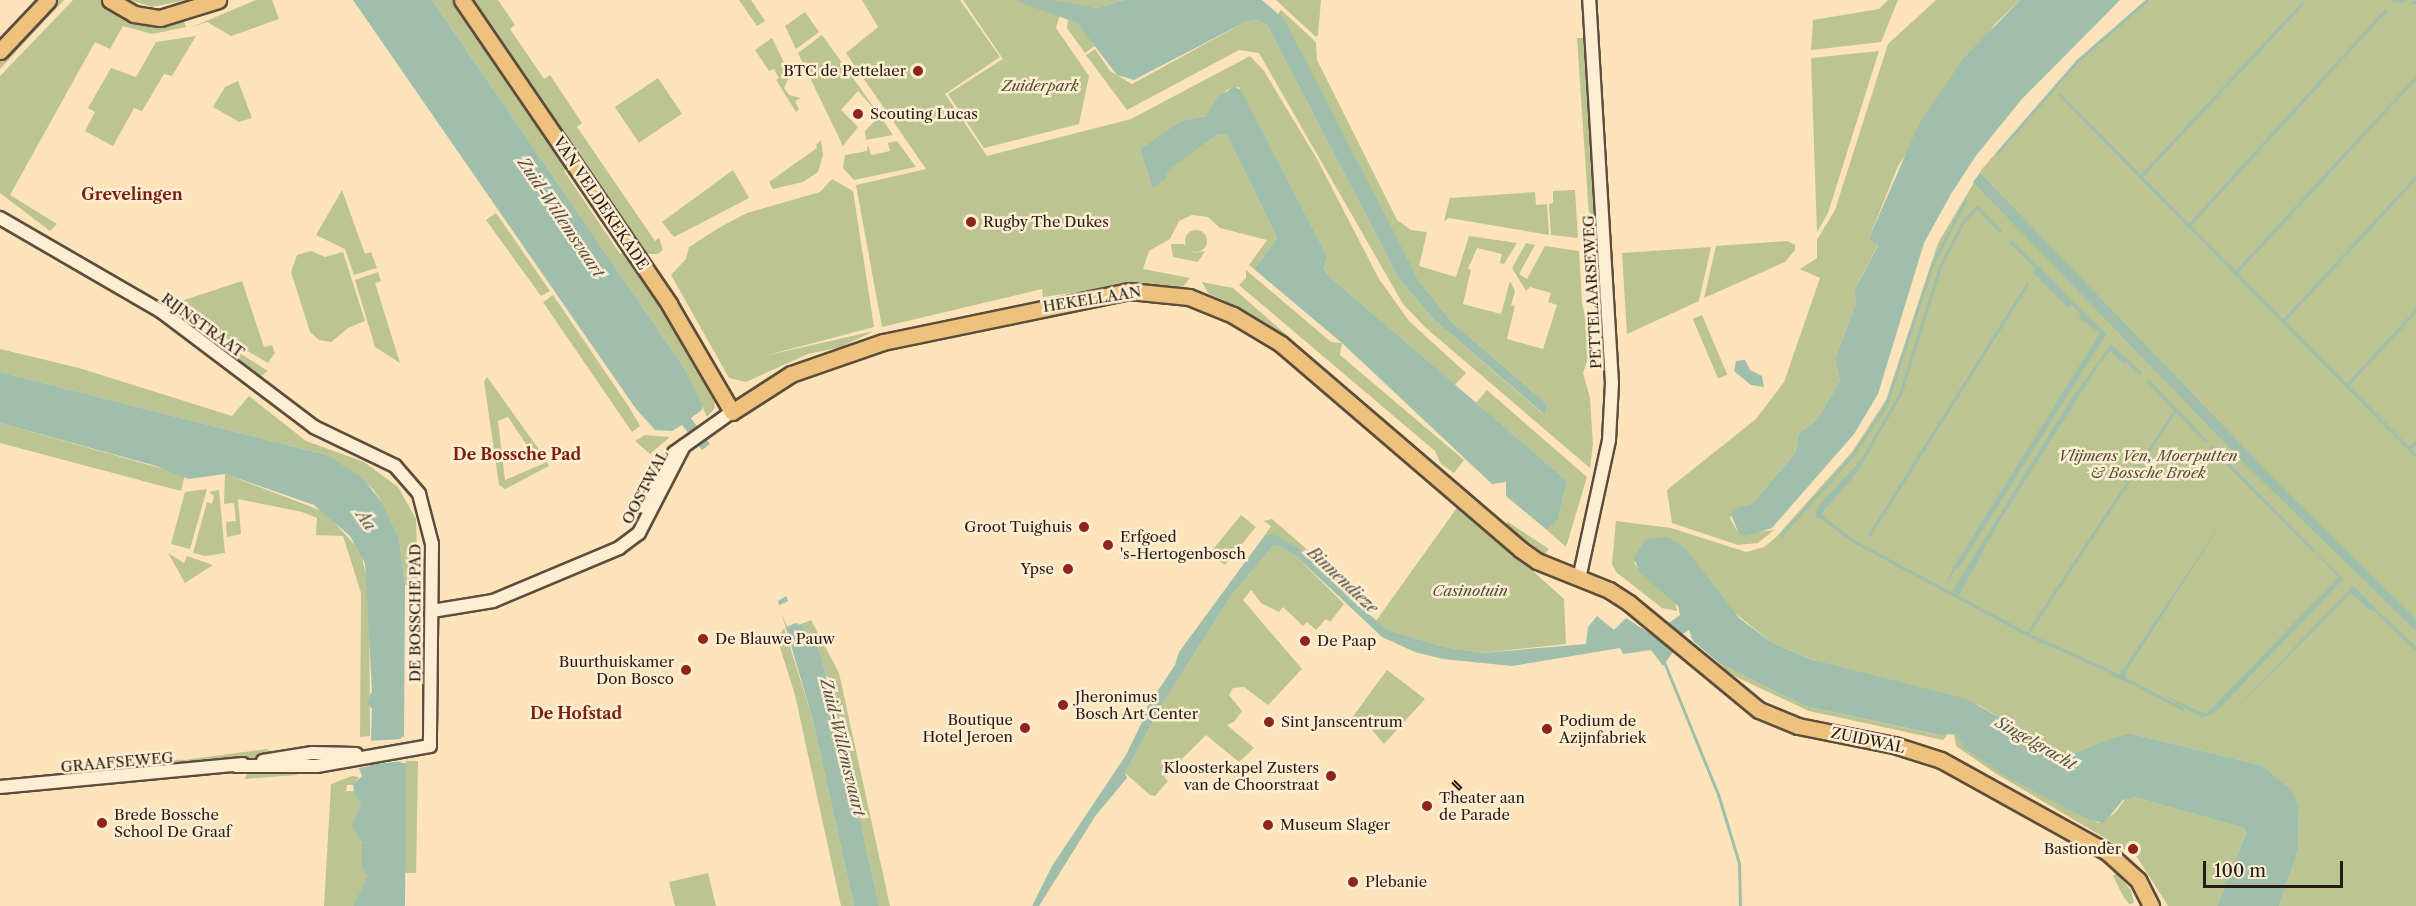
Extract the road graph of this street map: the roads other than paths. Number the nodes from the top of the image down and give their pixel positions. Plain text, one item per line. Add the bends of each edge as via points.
1 (37, 0) edge
2 (48, 0) edge
3 (110, 0) edge
4 (218, 0) edge
5 (462, 0) edge
6 (1589, 0) edge
7 (0, 38) edge
8 (0, 51) edge
9 (0, 218) edge
10 (732, 412) junction
11 (688, 444) joint
12 (385, 460) joint
13 (1579, 579) junction
14 (432, 611) junction
15 (430, 746) joint
16 (0, 787) edge
17 (2151, 906) edge

1 - 7 main road
2 - 8 main road
3 - 4 main road via 135,14 160,18
5 - 10 main road, VAN VELDEKEKADE via 663,295
6 - 13 street, PETTELAARSEWEG via 1612,383 1609,440
9 - 12 street, RIJNSTRAAT via 162,312 314,427
10 - 11 street, HEKELLAAN
10 - 13 main road, HEKELLAAN via 791,374 883,342 1085,297 1129,291 1167,292 1217,308 1281,344 1520,549
11 - 14 street, OOSTWAL via 646,522 627,543 493,602
12 - 14 street, DE BOSSCHE PAD via 413,484 425,508 432,544
13 - 17 main road, ZUIDWAL via 1609,590 1744,700 1771,717 1922,752 2107,852 2138,880
14 - 15 street, DE BOSSCHE PAD
15 - 16 street, GRAAFSEWEG via 366,754 317,766 236,766

